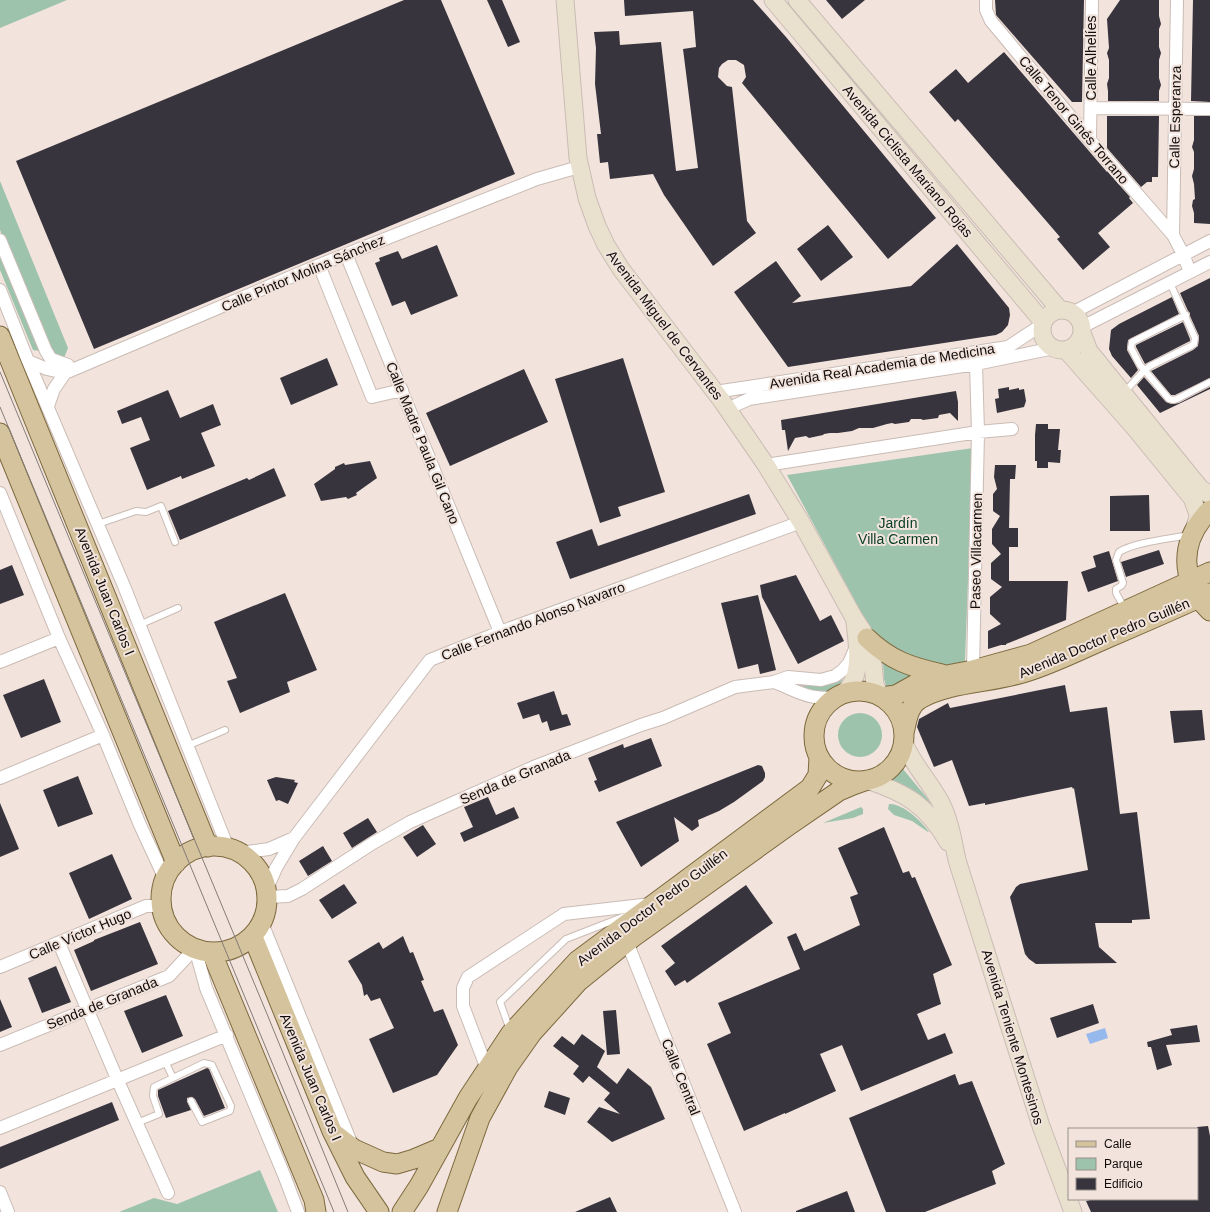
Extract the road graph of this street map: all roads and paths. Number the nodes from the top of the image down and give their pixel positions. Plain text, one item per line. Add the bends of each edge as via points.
1 (564, 0) edge
2 (773, 0) edge
3 (797, 0) edge
4 (986, 0) edge
5 (1092, 0) edge
6 (1177, 0) edge
7 (1091, 108) junction
8 (1175, 108) junction
9 (1210, 109) edge
10 (1090, 140) junction
11 (580, 167) junction
12 (1173, 235) junction
13 (0, 240) edge
14 (1210, 241) edge
15 (346, 254) junction
16 (1183, 254) junction
17 (1210, 262) edge
18 (319, 265) junction
19 (1190, 272) junction
20 (1170, 283) junction
21 (0, 290) edge
22 (1066, 311) junction
23 (1186, 315) junction
24 (1043, 323) junction
25 (1082, 330) junction
26 (0, 336) edge
27 (1060, 349) junction
28 (980, 351) junction
29 (28, 361) junction
30 (976, 364) junction
31 (1145, 370) junction
32 (67, 372) junction
33 (1210, 382) edge
34 (402, 390) junction
35 (715, 392) junction
36 (1123, 393) junction
37 (48, 406) junction
38 (729, 411) junction
39 (1012, 429) dead end
40 (978, 432) junction
41 (0, 433) edge
42 (766, 465) junction
43 (0, 493) edge
44 (1210, 495) edge
45 (1210, 510) edge
46 (801, 522) junction
47 (98, 524) junction
48 (1192, 534) junction
49 (175, 542) dead end
50 (1210, 572) edge
51 (1190, 582) junction
52 (1206, 601) edge
53 (178, 608) dead end
54 (1119, 615) junction
55 (139, 625) junction
56 (500, 632) junction
57 (59, 638) junction
58 (862, 641) junction
59 (0, 662) edge
60 (973, 670) junction
61 (945, 675) junction
62 (774, 682) junction
63 (838, 696) junction
64 (881, 697) junction
65 (225, 730) dead end
66 (103, 735) junction
67 (904, 738) junction
68 (187, 746) junction
69 (819, 757) junction
70 (0, 778) edge
71 (867, 780) junction
72 (294, 838) junction
73 (208, 847) junction
74 (234, 851) junction
75 (957, 860) junction
76 (176, 863) junction
77 (165, 879) junction
78 (267, 894) junction
79 (656, 903) junction
80 (162, 906) junction
81 (257, 930) junction
82 (59, 942) junction
83 (627, 942) junction
84 (203, 951) junction
85 (0, 967) edge
86 (88, 1010) junction
87 (511, 1033) junction
88 (227, 1035) junction
89 (0, 1044) edge
90 (165, 1061) junction
91 (487, 1069) junction
92 (173, 1078) junction
93 (118, 1081) junction
94 (191, 1101) dead end
95 (137, 1123) junction
96 (0, 1128) edge
97 (332, 1131) junction
98 (440, 1148) junction
99 (354, 1149) junction
100 (0, 1192) edge
101 (168, 1192) dead end
102 (1068, 1199) edge
103 (1069, 1200) edge
104 (8, 1212) edge
105 (298, 1212) edge
106 (316, 1212) edge
107 (379, 1212) edge
108 (402, 1212) edge
109 (447, 1212) edge
110 (735, 1212) edge
111 (1073, 1212) edge

1 - 11 main road, Avenida Miguel de Cervantes
2 - 24 main road, Avenida Ciclista Mariano Rojas
3 - 22 main road, Avenida Ciclista Mariano Rojas
4 - 10 street, Calle Tenor Ginés Torrano via 986,10 991,22
5 - 7 street, Calle Alhelíes
6 - 8 street, Calle Esperanza
7 - 8 street
7 - 10 street, Calle Alhelíes
8 - 9 street
8 - 12 street, Calle Esperanza
10 - 12 street, Calle Tenor Ginés Torrano
11 - 15 street, Calle Pintor Molina Sánchez via 537,179
11 - 35 main road, Avenida Miguel de Cervantes via 593,215 611,253
12 - 16 street, Calle Tenor Ginés Torrano
13 - 32 street via 46,352 51,359 68,365
14 - 16 street
15 - 18 street, Calle Pintor Molina Sánchez
15 - 34 street, Calle Madre Paula Gil Cano
16 - 19 street, Calle Tenor Ginés Torrano
16 - 22 street
17 - 19 street
18 - 32 street, Calle Pintor Molina Sánchez
18 - 34 street via 372,397
19 - 20 street
20 - 23 lane
20 - 25 street
21 - 29 street
22 - 24 main road via 1050,314
22 - 25 main road via 1076,316
23 - 31 lane via 1195,338 1194,344
23 - 31 lane via 1131,344
24 - 27 main road via 1046,343
24 - 28 street, Avenida Real Academia de Medicina via 1008,346
25 - 27 main road via 1076,344 1071,348
25 - 36 main road via 1089,351
26 - 73 main road, Avenida Juan Carlos I
27 - 30 street, Avenida Real Academia de Medicina
27 - 48 main road via 1134,427 1192,498 1198,514
28 - 30 lane
28 - 35 street, Avenida Real Academia de Medicina
29 - 32 street via 46,369
29 - 37 street
30 - 38 street, Avenida Real Academia de Medicina via 749,398
30 - 40 street, Paseo Villacarmen
31 - 33 lane via 1171,400
31 - 36 lane
32 - 37 street via 54,389
34 - 56 street, Calle Madre Paula Gil Cano
35 - 38 main road, Avenida Miguel de Cervantes
36 - 44 main road via 1200,488
37 - 47 street
38 - 42 main road, Avenida Miguel de Cervantes
39 - 40 street
40 - 42 street
40 - 60 street, Paseo Villacarmen
41 - 76 main road
42 - 46 main road, Avenida Miguel de Cervantes
43 - 57 street
45 - 48 main road
46 - 56 street, Calle Fernando Alonso Navarro
46 - 58 main road, Avenida Miguel de Cervantes via 854,618
47 - 49 lane via 136,511 146,512 162,506
47 - 55 street
48 - 51 main road via 1187,553
48 - 54 lane via 1143,544 1119,552 1116,560 1123,583 1116,589
50 - 51 main road, Avenida Doctor Pedro Guillén
51 - 52 main road
51 - 54 main road, Avenida Doctor Pedro Guillén
52 - 67 main road, Avenida Doctor Pedro Guillén via 1026,672 927,695 911,709
53 - 55 lane
54 - 60 main road, Avenida Doctor Pedro Guillén via 1031,654
55 - 68 street
56 - 72 street, Calle Fernando Alonso Navarro via 430,660
57 - 59 street
57 - 66 street
58 - 61 main road via 903,663
58 - 62 street, Senda de Granada via 849,663 835,676 821,680 788,677
58 - 63 main road via 852,683
58 - 64 main road, Avenida Miguel de Cervantes via 871,647 875,686
60 - 61 main road, Avenida Doctor Pedro Guillén
61 - 64 main road, Avenida Doctor Pedro Guillén via 921,682 896,695
62 - 63 street via 811,697
62 - 78 street, Senda de Granada via 735,687 663,718 536,766 410,822 288,896
63 - 64 main road via 855,691 873,693
63 - 69 main road via 823,709 818,718 814,738
64 - 67 main road via 889,702 900,716
65 - 68 lane
66 - 70 street
66 - 77 street
67 - 71 main road via 902,750 894,764 882,775
67 - 75 main road, Avenida Teniente Montesinos via 911,758 941,804 950,826
68 - 74 street
69 - 71 main road via 839,776
69 - 79 main road, Avenida Doctor Pedro Guillén via 818,775 810,788
71 - 75 main road, Avenida Teniente Montesinos via 897,792 926,811 940,828
71 - 83 main road, Avenida Doctor Pedro Guillén via 838,791
72 - 74 street via 269,849
72 - 78 street, Calle Fernando Alonso Navarro via 276,868
73 - 74 main road
73 - 76 main road via 186,854
74 - 78 main road via 257,869
75 - 102 main road, Avenida Teniente Montesinos via 1041,1126
76 - 77 main road
77 - 80 main road via 161,892
78 - 81 main road via 266,910
79 - 87 main road, Avenida Doctor Pedro Guillén via 577,961
79 - 87 lane via 566,939 500,1002
79 - 91 street via 564,914 468,977 463,988 463,1006
80 - 82 street, Calle Víctor Hugo via 146,906
80 - 84 main road via 167,924 179,939
81 - 84 main road via 238,947 226,951
81 - 97 main road, Avenida Juan Carlos I
81 - 99 street
82 - 85 street, Calle Víctor Hugo
82 - 86 street
83 - 109 main road, Avenida Doctor Pedro Guillén via 579,981 532,1033 508,1067 480,1118
83 - 110 street, Calle Central
84 - 86 street, Senda de Granada via 169,976
84 - 88 street via 206,988
84 - 106 main road via 314,1200
86 - 89 street, Senda de Granada
86 - 93 street
87 - 91 main road, Avenida Doctor Pedro Guillén
88 - 90 street
88 - 105 street
90 - 92 lane
90 - 93 street
91 - 98 main road, Avenida Doctor Pedro Guillén
92 - 94 lane via 204,1064 212,1065 231,1106 230,1111 202,1122
92 - 95 lane via 154,1087 153,1096 159,1114
93 - 95 street
93 - 96 street
95 - 101 street
97 - 99 main road
97 - 107 main road, Avenida Juan Carlos I via 355,1177
98 - 99 main road via 397,1164 383,1162
98 - 108 main road, Avenida Doctor Pedro Guillén
100 - 104 street
103 - 111 main road, Avenida Teniente Montesinos

